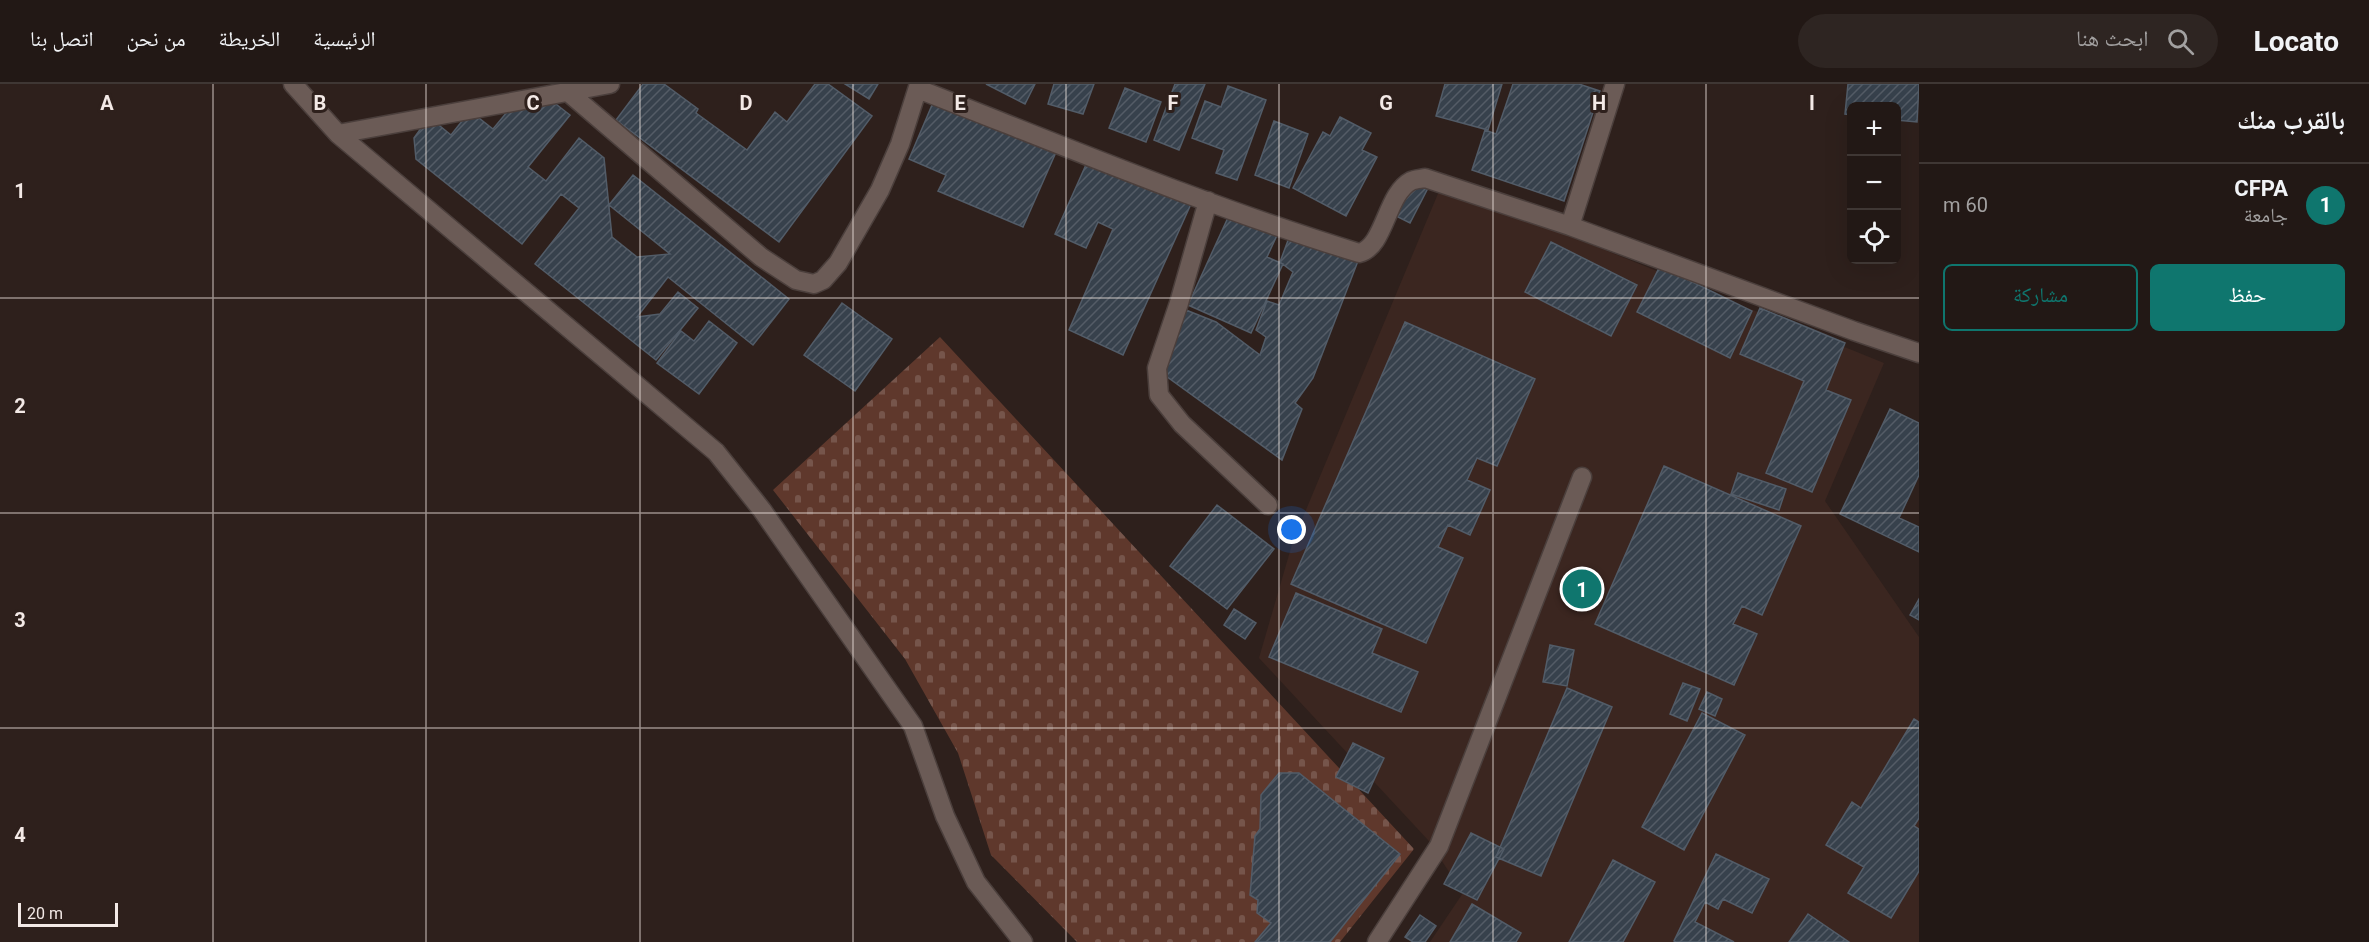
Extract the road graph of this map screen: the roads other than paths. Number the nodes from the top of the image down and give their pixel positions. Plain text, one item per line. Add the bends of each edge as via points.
1 (293, 84) edge
2 (609, 84) edge
3 (1609, 86) edge
4 (919, 87) edge
5 (568, 92) junction
6 (338, 134) junction
7 (1208, 201) junction
8 (1570, 226) junction
9 (1919, 353) edge
10 (1582, 477) dead end
11 (1268, 505) dead end
12 (1023, 942) edge
13 (1377, 942) edge

1 - 6 street
2 - 5 street
3 - 8 street
4 - 5 street via 880,190 838,263 814,284 796,280 761,257
4 - 7 street
5 - 6 street
6 - 12 street via 716,452 762,510 913,726 945,816 976,882
7 - 8 street via 1359,253 1373,244 1402,189 1412,180 1425,178
7 - 11 street via 1157,368 1159,395 1182,424
8 - 9 street
10 - 13 street via 1439,846

